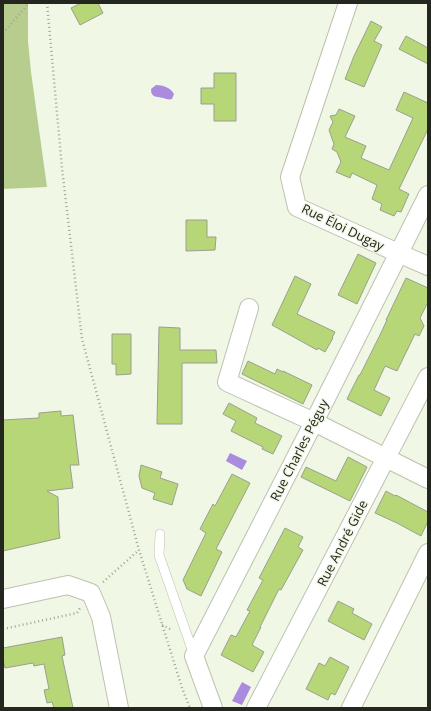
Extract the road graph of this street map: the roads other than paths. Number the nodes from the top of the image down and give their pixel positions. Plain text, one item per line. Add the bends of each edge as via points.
1 (348, 3) edge
2 (428, 194) edge
3 (398, 253) junction
4 (428, 266) edge
5 (249, 308) dead end
6 (428, 377) edge
7 (314, 422) junction
8 (386, 458) junction
9 (428, 479) edge
10 (160, 534) dead end
11 (428, 553) edge
12 (3, 599) edge
13 (194, 656) junction
14 (119, 708) edge
15 (213, 708) edge
16 (256, 708) edge
17 (351, 708) edge

1 - 3 street, Rue Éloi Dugay via 290,177 297,207
2 - 3 street, Rue Charles Péguy
3 - 4 street, Rue Éloi Dugay
3 - 7 street, Rue Charles Péguy
5 - 7 street via 227,382
6 - 8 street, Rue André Gide
7 - 8 street
7 - 13 street, Rue Charles Péguy
8 - 9 street
8 - 16 street, Rue André Gide
10 - 13 lane via 159,555
11 - 17 street
12 - 14 street via 68,585 91,593 102,617
13 - 15 street

